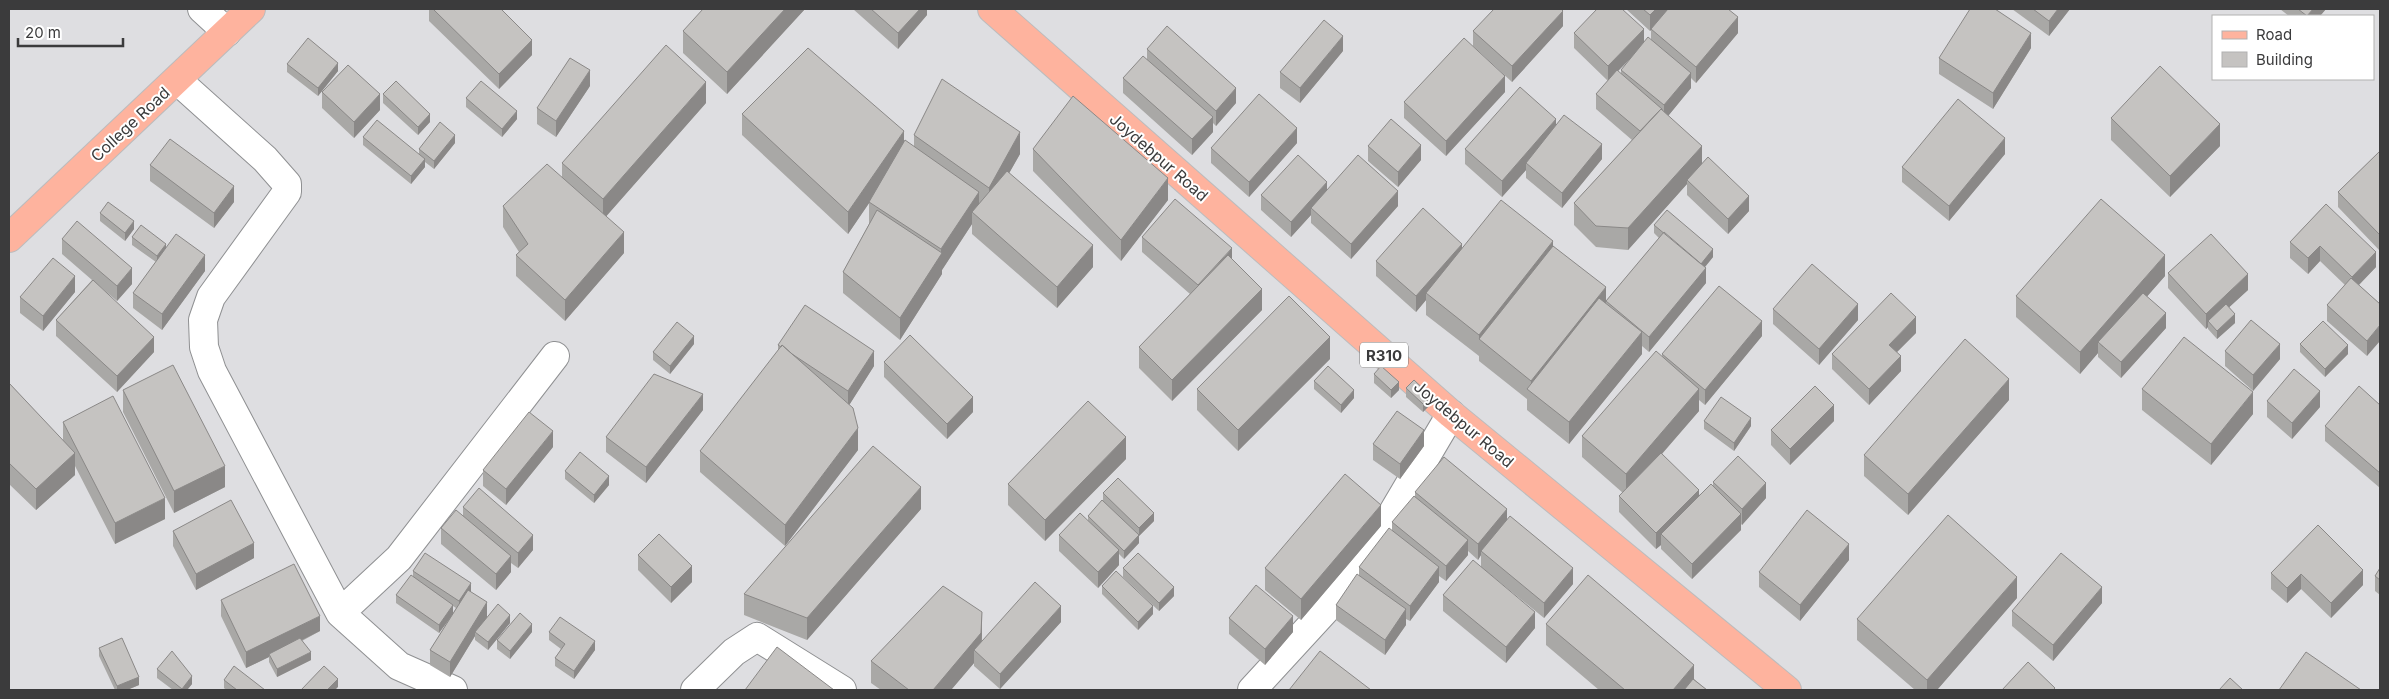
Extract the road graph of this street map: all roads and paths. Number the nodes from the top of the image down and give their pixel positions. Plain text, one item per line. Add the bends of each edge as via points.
1 (202, 9) edge
2 (251, 9) edge
3 (992, 9) edge
4 (227, 32) junction
5 (177, 80) junction
6 (9, 238) edge
7 (555, 356) dead end
8 (1451, 414) junction
9 (340, 613) junction
10 (453, 690) edge
11 (695, 690) edge
12 (842, 690) edge
13 (1252, 690) edge
14 (1787, 690) edge

1 - 4 street
2 - 4 main road, College Road
3 - 8 main road, Joydebpur Road / R310
4 - 5 main road, College Road
5 - 6 main road, College Road
5 - 9 street via 287,184 286,192 211,297 203,320 204,347 212,371
7 - 9 street via 399,558
8 - 13 street via 1353,580
8 - 14 main road, Joydebpur Road / R310
9 - 10 street via 399,666
11 - 12 street via 734,652 757,636

